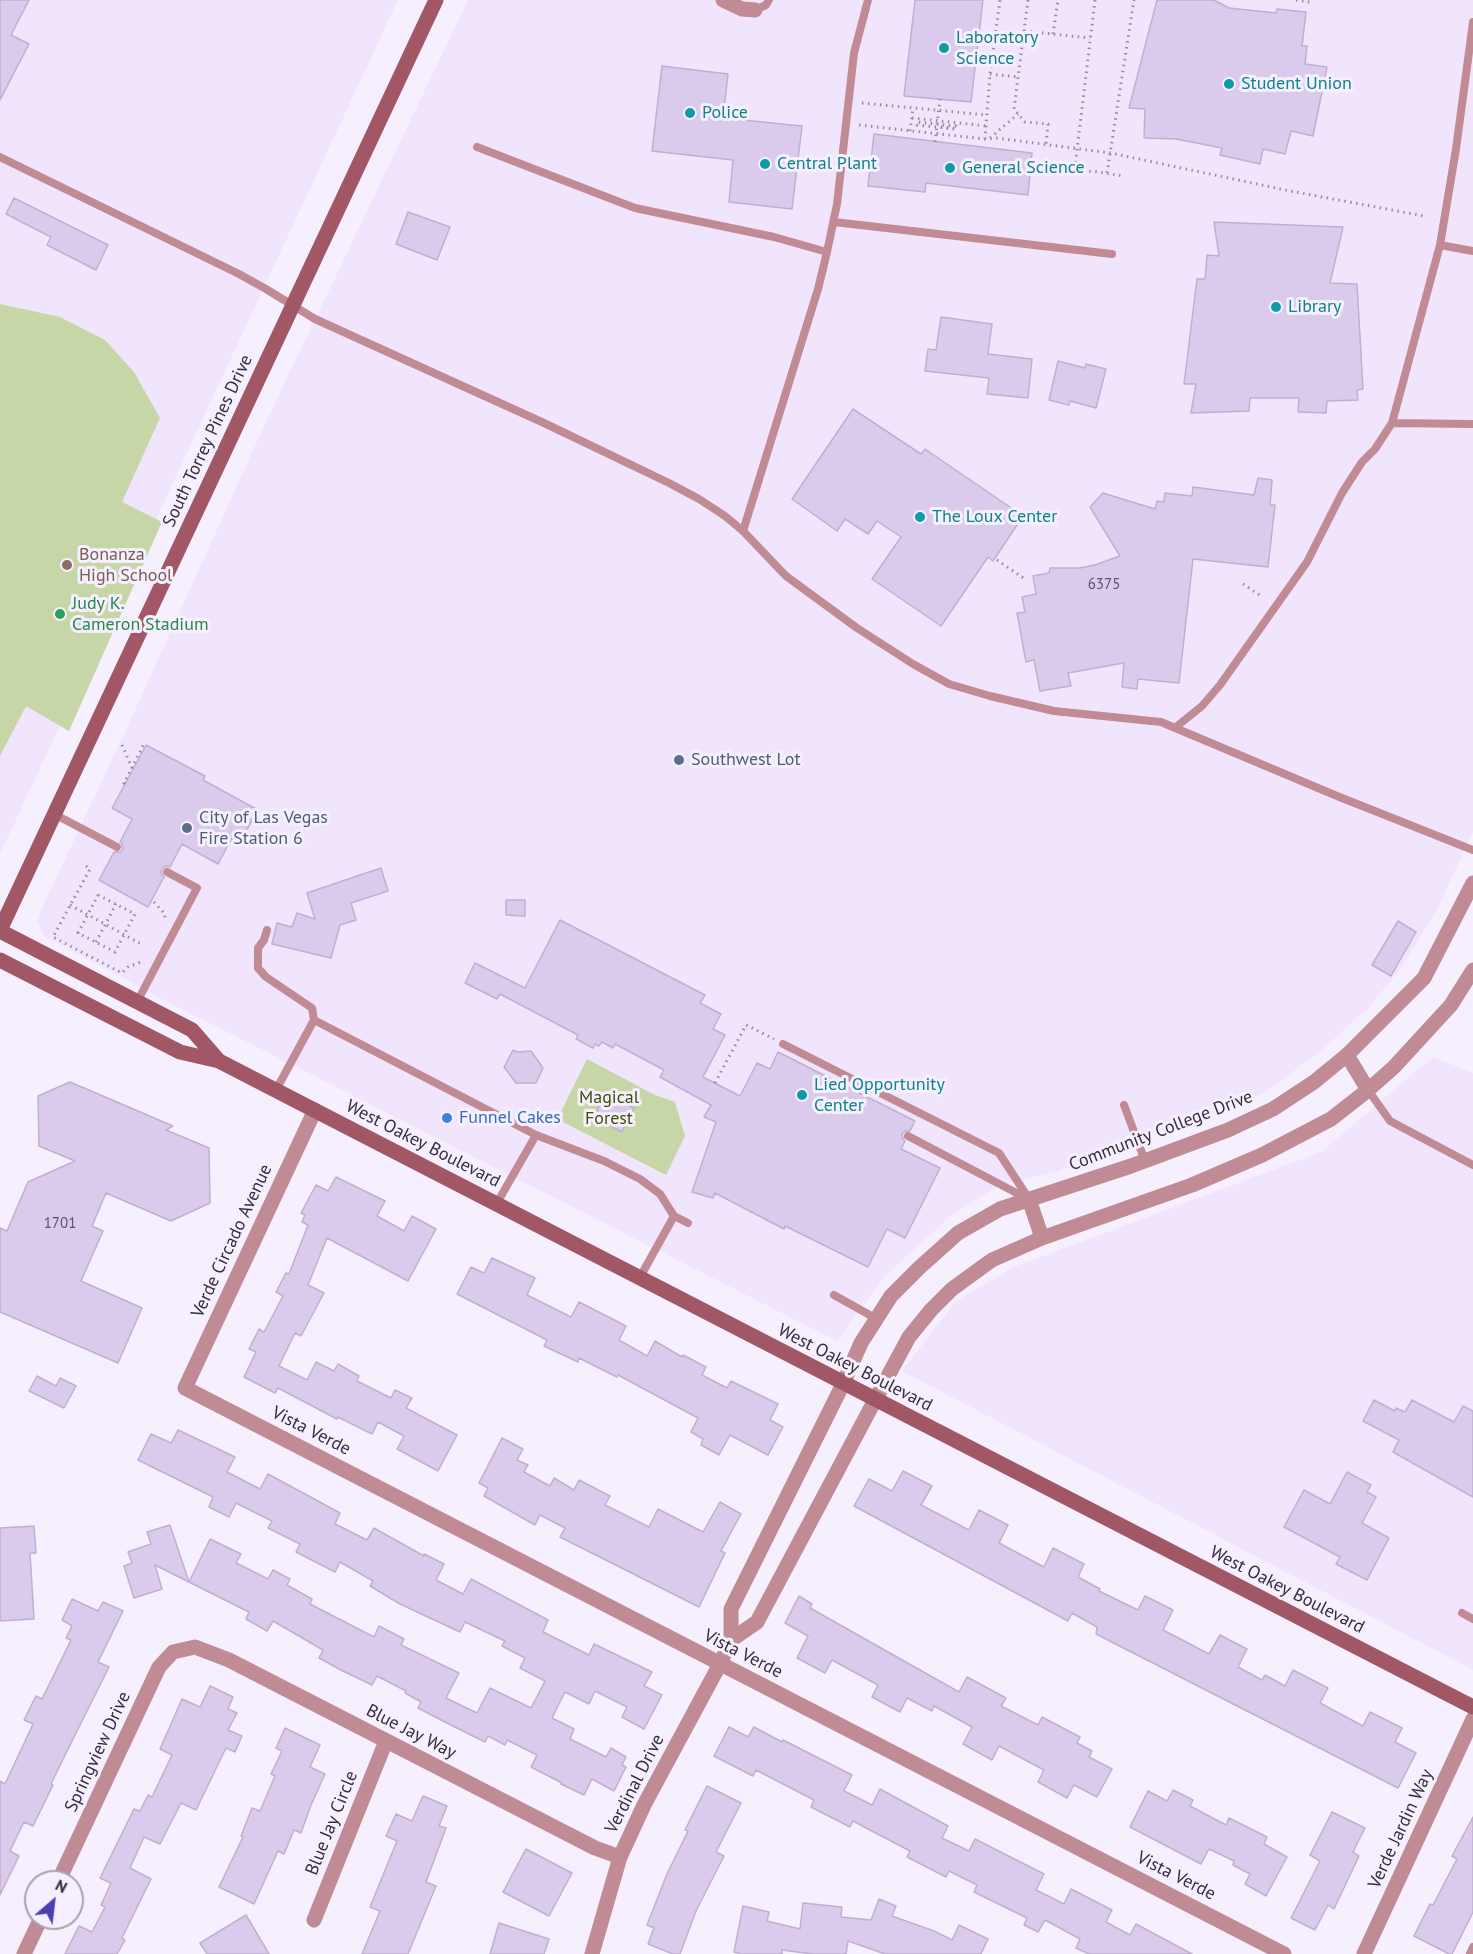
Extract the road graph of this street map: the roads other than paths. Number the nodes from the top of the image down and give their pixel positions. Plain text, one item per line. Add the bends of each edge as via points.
1 (436, 0) edge
2 (723, 0) edge
3 (769, 0) edge
4 (868, 0) edge
5 (755, 10) joint
6 (1473, 22) edge
7 (477, 147) dead end
8 (0, 157) edge
9 (834, 222) junction
10 (1440, 245) junction
11 (1473, 251) edge
12 (827, 252) junction
13 (1112, 254) dead end
14 (293, 306) junction
15 (1392, 423) junction
16 (1473, 424) edge
17 (743, 531) junction
18 (1176, 728) junction
19 (54, 814) junction
20 (117, 847) dead end
21 (1473, 850) edge
22 (166, 872) dead end
23 (1473, 883) edge
24 (267, 930) dead end
25 (0, 931) edge
26 (0, 960) edge
27 (1473, 969) edge
28 (137, 1002) junction
29 (314, 1020) junction
30 (126, 1025) junction
31 (783, 1044) road end
32 (1347, 1056) junction
33 (219, 1061) junction
34 (276, 1090) junction
35 (1368, 1090) junction
36 (1124, 1105) dead end
37 (315, 1110) junction
38 (536, 1136) junction
39 (908, 1136) dead end
40 (1145, 1161) junction
41 (1473, 1165) edge
42 (1029, 1199) junction
43 (496, 1203) junction
44 (674, 1216) junction
45 (688, 1223) dead end
46 (1042, 1238) junction
47 (639, 1279) junction
48 (834, 1295) dead end
49 (875, 1318) junction
50 (843, 1384) junction
51 (185, 1388) joint
52 (875, 1400) junction
53 (1462, 1613) dead end
54 (1473, 1619) edge
55 (731, 1640) junction
56 (184, 1649) joint
57 (720, 1664) junction
58 (1473, 1707) edge
59 (1473, 1719) edge
60 (386, 1742) junction
61 (620, 1857) junction
62 (64, 1870) edge
63 (314, 1920) dead end
64 (35, 1930) edge
65 (1473, 1947) edge
66 (24, 1954) edge
67 (592, 1954) edge
68 (1284, 1954) edge
69 (1364, 1954) edge
70 (1470, 1954) edge

1 - 14 main road, South Torrey Pines Drive
2 - 5 street
3 - 5 lane
4 - 9 lane via 854,53
6 - 10 lane
7 - 12 lane via 635,208
8 - 14 lane via 239,274
9 - 12 lane
9 - 13 lane
10 - 11 lane
10 - 15 lane
12 - 17 lane
14 - 17 lane via 669,483
14 - 19 main road, South Torrey Pines Drive
15 - 16 lane
15 - 18 lane via 1342,493 1307,562 1220,685
17 - 18 lane via 795,583 857,628 949,684 1054,711 1161,722
18 - 21 lane
19 - 20 lane
19 - 25 main road, South Torrey Pines Drive
22 - 28 lane via 196,888
23 - 32 street, Community College Drive via 1424,978
24 - 29 lane via 258,948 258,968 312,1008
25 - 28 main road, West Oakey Boulevard
26 - 30 main road, West Oakey Boulevard
27 - 35 street via 1451,1005
28 - 30 main road
28 - 33 main road, West Oakey Boulevard via 192,1030
29 - 34 lane
29 - 38 lane
30 - 33 main road, West Oakey Boulevard via 180,1052
31 - 42 lane via 999,1153
32 - 35 street
32 - 40 street, Community College Drive via 1273,1109
33 - 34 main road, West Oakey Boulevard
34 - 37 main road, West Oakey Boulevard
35 - 41 lane via 1390,1121
35 - 46 street via 1330,1119 1262,1155 1192,1185
36 - 40 lane
37 - 43 main road, West Oakey Boulevard
37 - 51 street, Verde Circado Avenue
38 - 43 lane
38 - 44 lane via 640,1179 660,1194
39 - 42 lane
40 - 42 street, Community College Drive
42 - 46 street
42 - 49 street, Community College Drive via 1000,1209 958,1233 891,1296
43 - 47 main road, West Oakey Boulevard
44 - 45 lane
44 - 47 lane
46 - 52 street via 992,1260 952,1289 909,1338
47 - 50 main road, West Oakey Boulevard
48 - 49 lane
49 - 50 street, Community College Drive
50 - 52 main road, West Oakey Boulevard
50 - 55 street, Verdinal Drive via 730,1608
51 - 57 street, Vista Verde
52 - 55 street via 757,1622
52 - 58 main road, West Oakey Boulevard
53 - 54 lane
55 - 57 street, Verdinal Drive
56 - 60 street, Blue Jay Way via 195,1647 229,1660
56 - 62 street, Springview Drive via 173,1652 159,1667
57 - 61 street, Verdinal Drive
57 - 68 street, Vista Verde
59 - 69 street, Verde Jardin Way
60 - 61 street, Blue Jay Way
60 - 63 street, Blue Jay Circle
61 - 67 street, Verdinal Drive
64 - 66 street
65 - 70 lane

